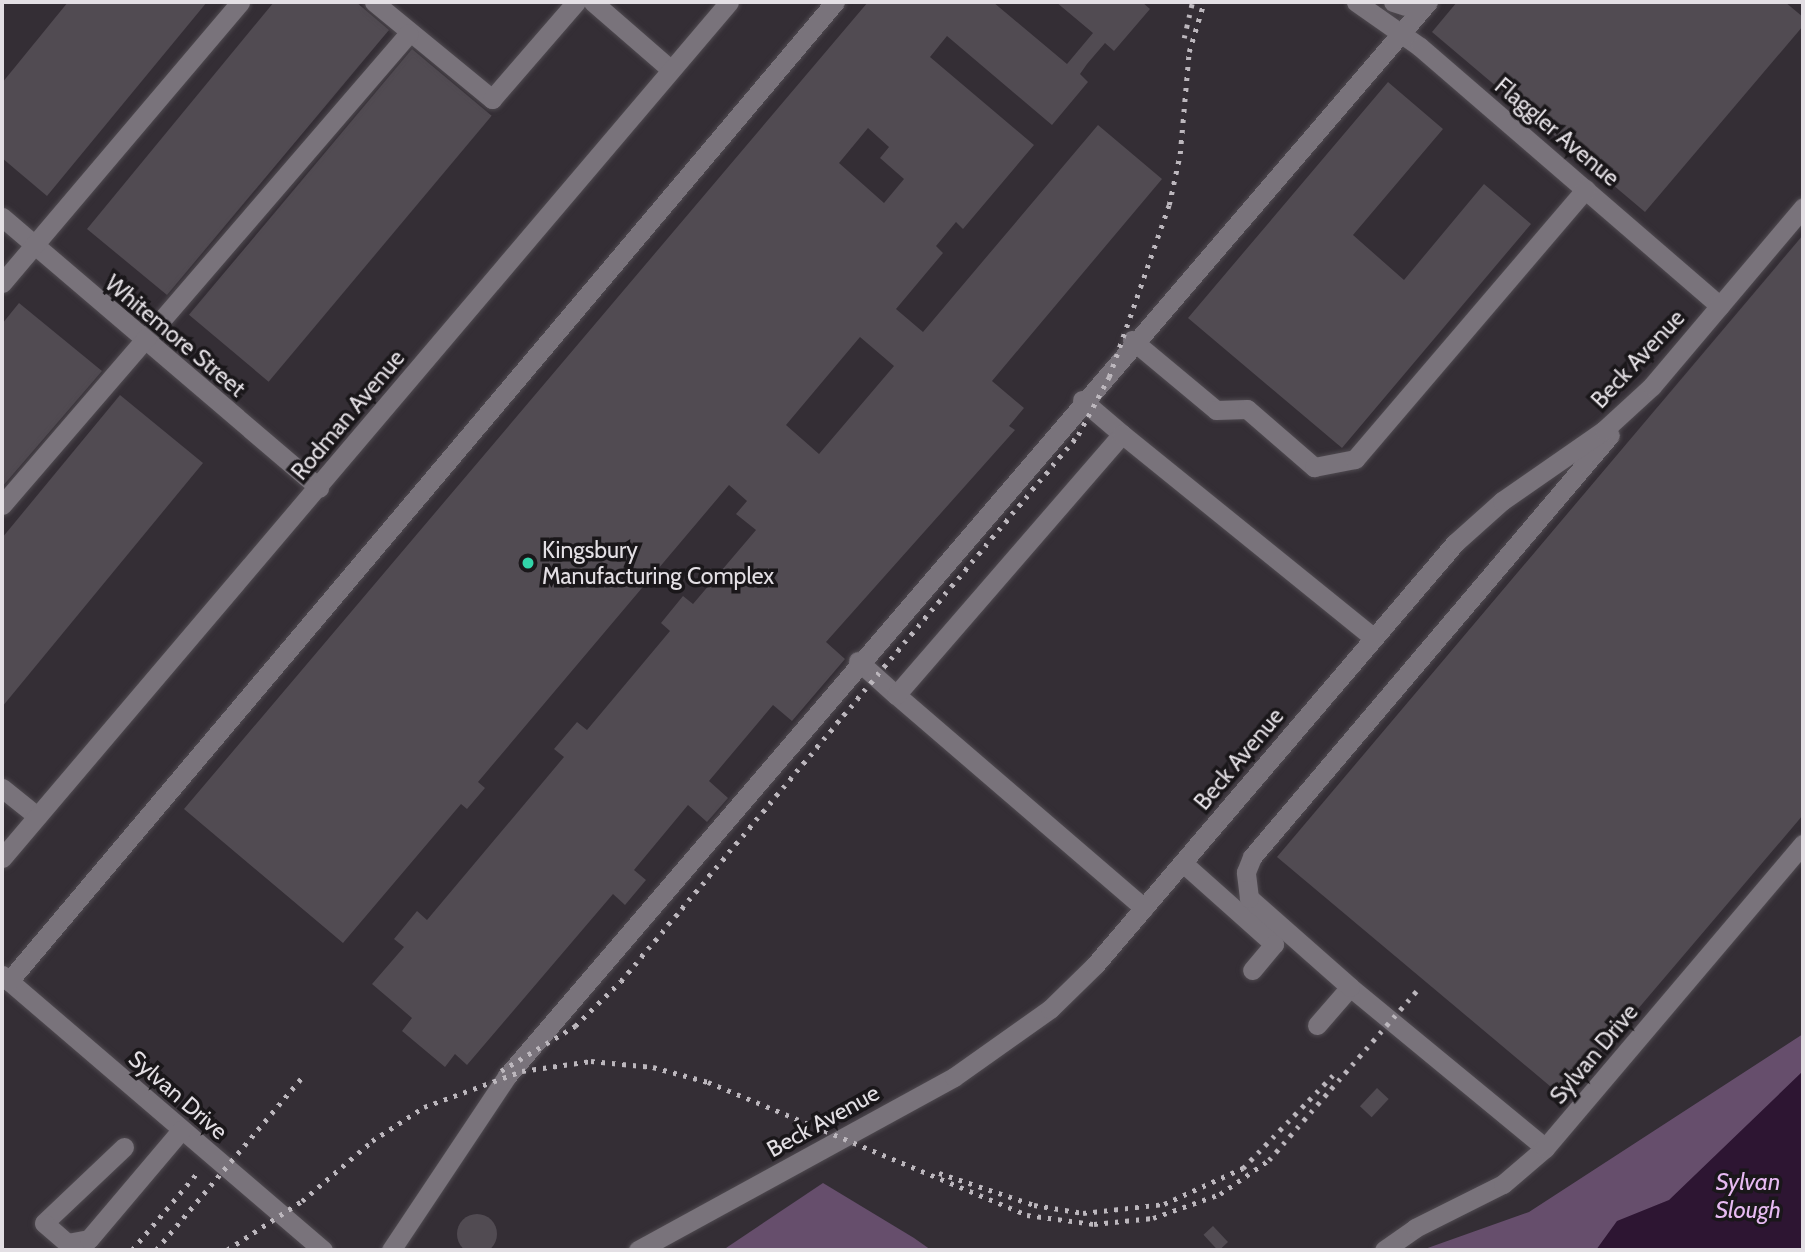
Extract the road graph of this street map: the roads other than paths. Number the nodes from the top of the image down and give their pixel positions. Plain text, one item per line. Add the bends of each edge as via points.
1 (240, 2) edge
2 (374, 2) edge
3 (576, 2) edge
4 (593, 2) edge
5 (729, 2) edge
6 (835, 2) edge
7 (1356, 2) edge
8 (1428, 2) edge
9 (409, 33) junction
10 (1400, 35) junction
11 (670, 68) junction
12 (1586, 189) junction
13 (1803, 207) edge
14 (2, 217) edge
15 (33, 246) junction
16 (2, 283) edge
17 (1720, 306) junction
18 (142, 340) junction
19 (1132, 340) junction
20 (1651, 386) junction
21 (1082, 400) junction
22 (1122, 434) junction
23 (319, 488) junction
24 (2, 505) edge
25 (1373, 637) junction
26 (858, 661) junction
27 (896, 695) junction
28 (2, 788) edge
29 (37, 817) junction
30 (1803, 844) edge
31 (2, 858) edge
32 (1182, 863) junction
33 (1144, 908) junction
34 (1252, 970) dead end
35 (6, 978) edge
36 (1350, 987) junction
37 (1317, 1025) dead end
38 (181, 1130) junction
39 (124, 1147) dead end
40 (1545, 1149) junction
41 (65, 1202) junction
42 (83, 1242) junction
43 (323, 1250) edge
44 (391, 1250) edge
45 (638, 1250) edge
46 (1384, 1250) edge

1 - 15 street
2 - 9 street
3 - 9 street via 492,99
4 - 11 street
5 - 11 street, Rodman Avenue
6 - 35 street
7 - 10 street, Flaggler Avenue
8 - 10 street
9 - 18 street
10 - 12 street, Flaggler Avenue
10 - 19 street
11 - 23 street, Rodman Avenue
12 - 17 street, Flaggler Avenue
12 - 19 street via 1355,459 1314,467 1247,409 1216,411
13 - 17 street, Beck Avenue
14 - 15 street, Whitemore Street
15 - 16 street
15 - 18 street, Whitemore Street
17 - 20 street, Beck Avenue
18 - 23 street, Whitemore Street
18 - 24 street
19 - 21 street
20 - 25 street, Beck Avenue via 1604,430 1479,519
20 - 36 street via 1252,857 1246,872 1249,898
21 - 22 street
21 - 26 street
22 - 25 street
22 - 27 street
23 - 29 street, Rodman Avenue
25 - 32 street, Beck Avenue
26 - 27 street
26 - 44 street via 507,1076
27 - 33 street
28 - 29 street
29 - 31 street, Rodman Avenue
30 - 40 street, Sylvan Drive
32 - 33 street, Beck Avenue
32 - 34 street via 1274,944
33 - 45 street, Beck Avenue via 1096,965 999,1049
35 - 38 street, Sylvan Drive
36 - 37 street
36 - 40 street
38 - 42 street
38 - 43 street, Sylvan Drive
39 - 41 street
40 - 46 street, Sylvan Drive via 1503,1184 1415,1228
41 - 42 street via 65,1226
41 - 42 street via 44,1223 67,1244

